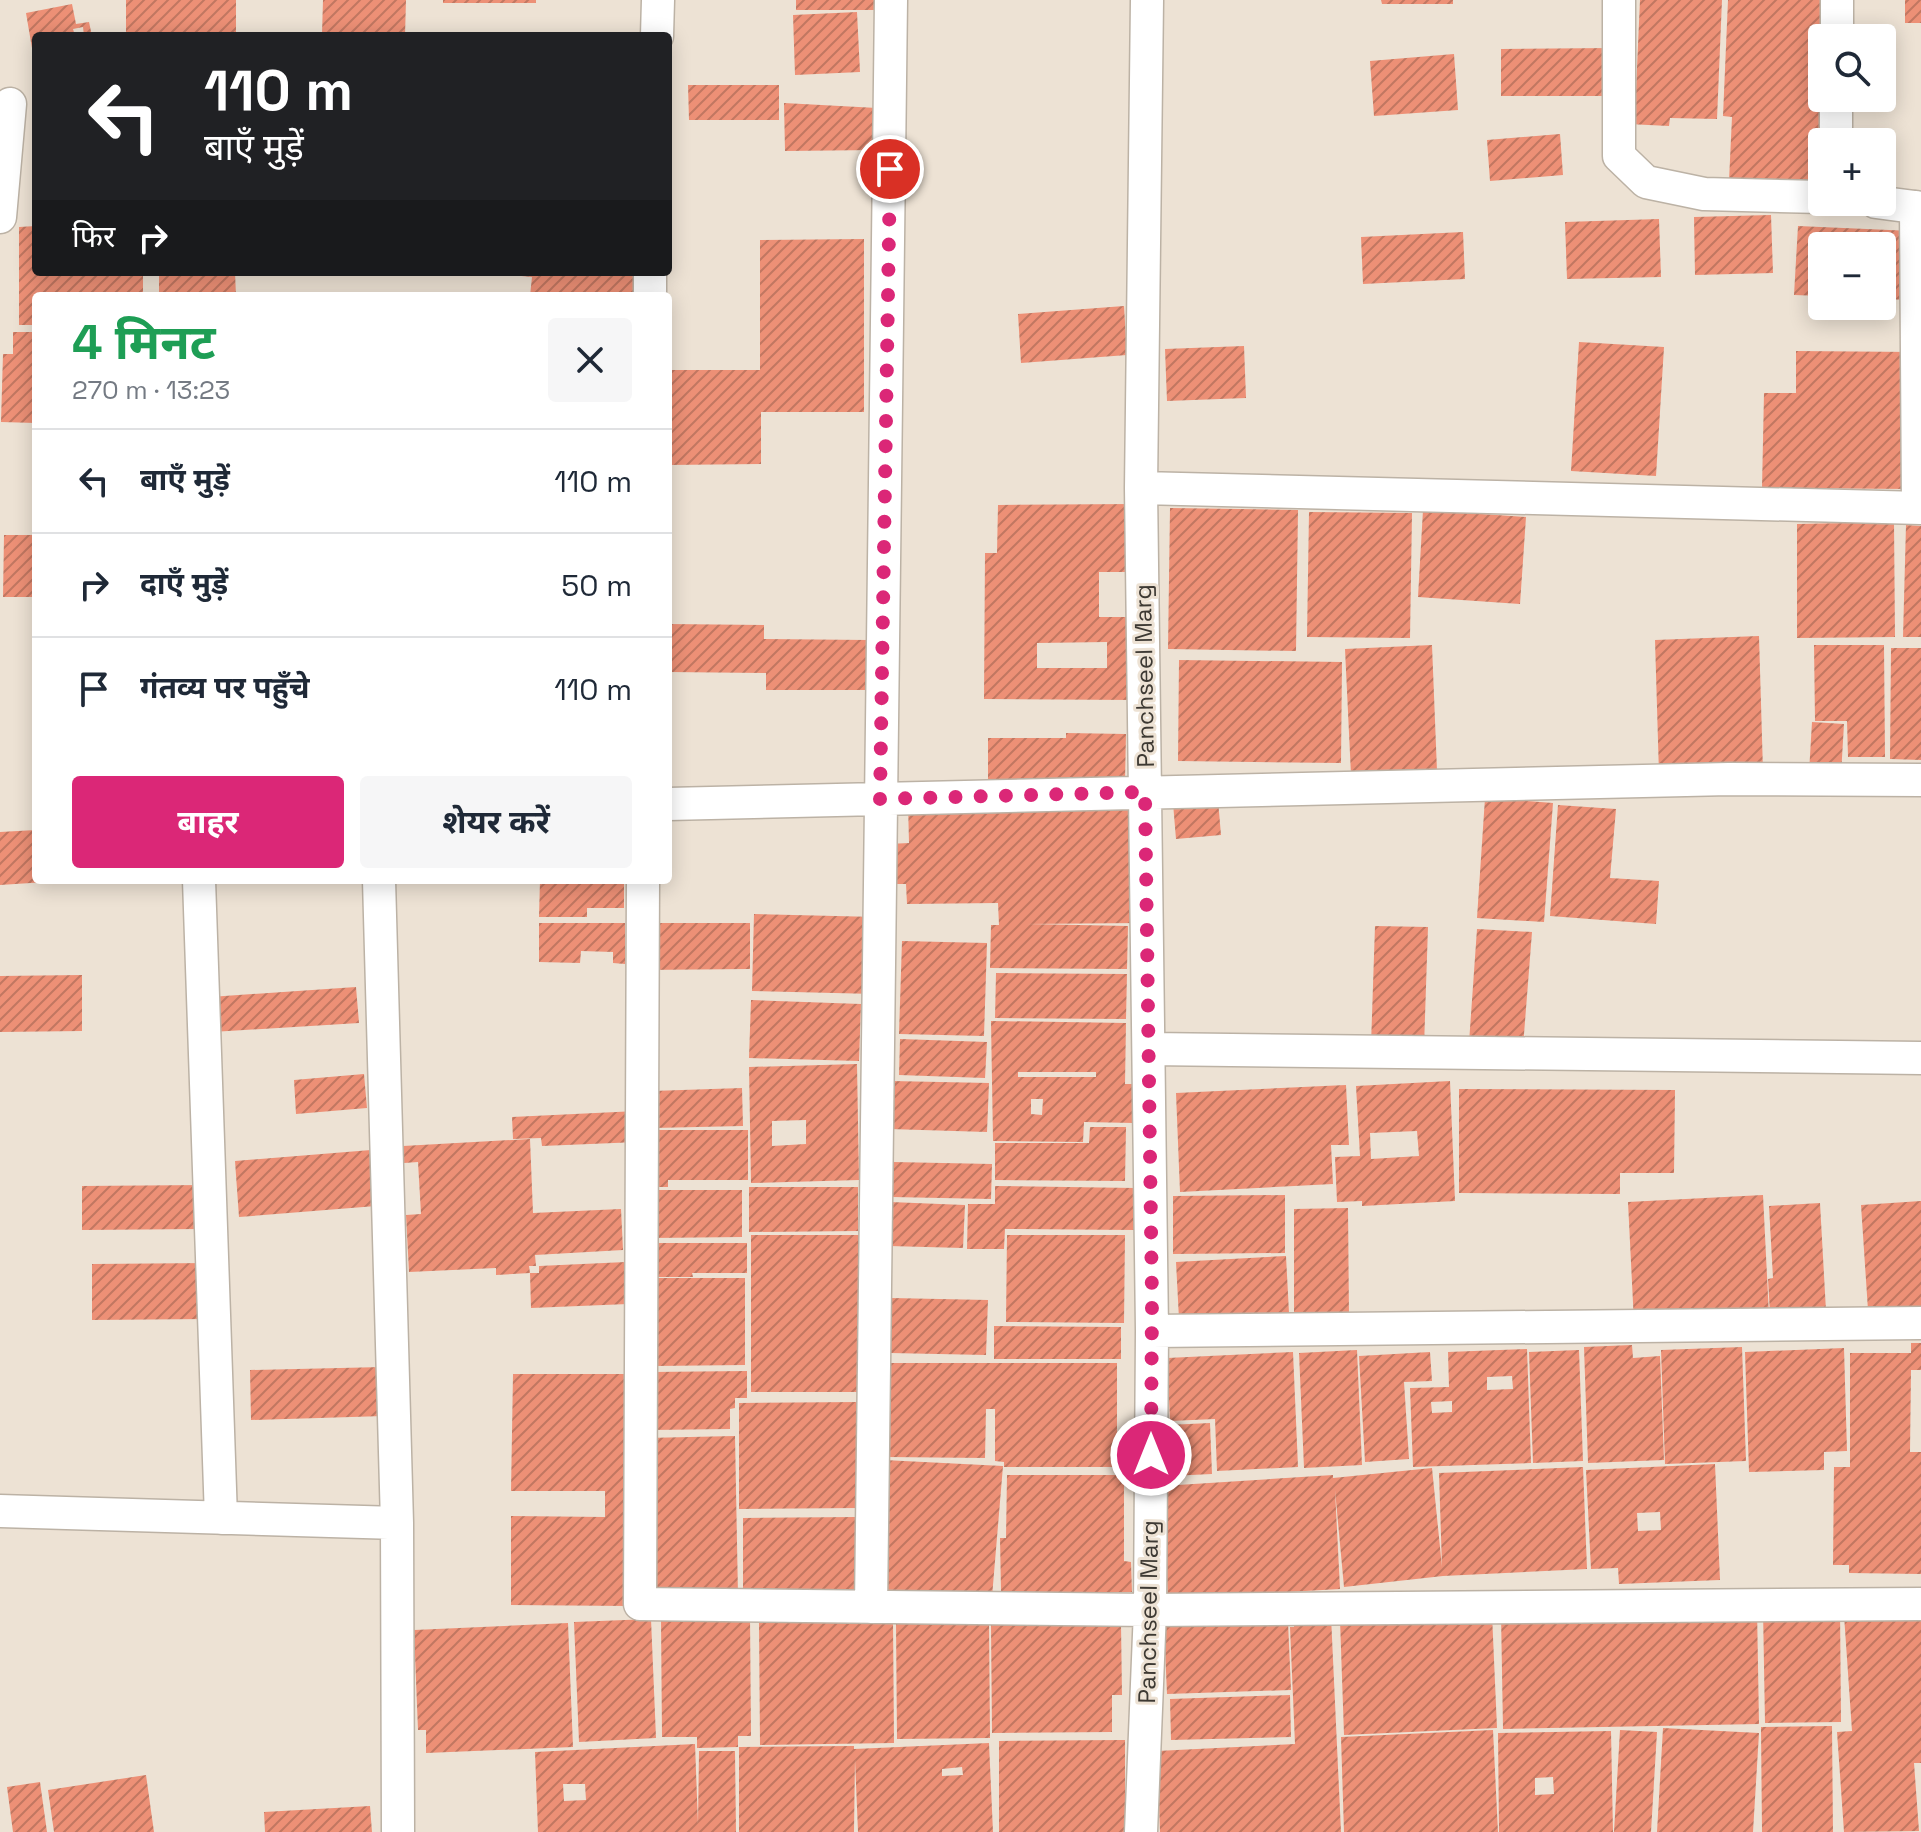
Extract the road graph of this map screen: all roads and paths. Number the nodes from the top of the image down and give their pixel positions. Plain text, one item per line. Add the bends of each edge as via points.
1 (658, 0) edge
2 (891, 0) edge
3 (1147, 0) edge
4 (1619, 0) edge
5 (1837, 0) edge
6 (1837, 24) edge
7 (657, 32) edge
8 (10, 104) dead end
9 (1808, 197) edge
10 (1896, 204) edge
11 (1918, 207) edge
12 (0, 217) edge
13 (1141, 488) junction
14 (1919, 508) edge
15 (1921, 780) edge
16 (1145, 792) junction
17 (880, 799) junction
18 (672, 804) edge
19 (199, 884) edge
20 (379, 884) edge
21 (643, 884) edge
22 (1150, 1049) junction
23 (1921, 1058) edge
24 (1921, 1323) edge
25 (1152, 1331) junction
26 (0, 1511) edge
27 (221, 1518) junction
28 (397, 1523) junction
29 (1921, 1604) edge
30 (871, 1607) junction
31 (1150, 1610) junction
32 (398, 1832) edge
33 (1141, 1832) edge

1 - 7 street
2 - 17 street
3 - 13 street, Panchseel Marg
4 - 9 street via 1619,156 1646,182 1704,194
5 - 6 street
8 - 12 street
10 - 11 street
11 - 14 street
13 - 14 street
13 - 16 street, Panchseel Marg
15 - 16 street via 1713,779
16 - 17 street
16 - 22 street, Panchseel Marg
17 - 18 street
17 - 30 street
19 - 27 street
20 - 28 street
21 - 30 street via 640,1604
22 - 23 street
22 - 25 street, Panchseel Marg
24 - 25 street
25 - 31 street, Panchseel Marg
26 - 27 street
27 - 28 street
28 - 32 street
29 - 31 street
30 - 31 street
31 - 33 street, Panchseel Marg

